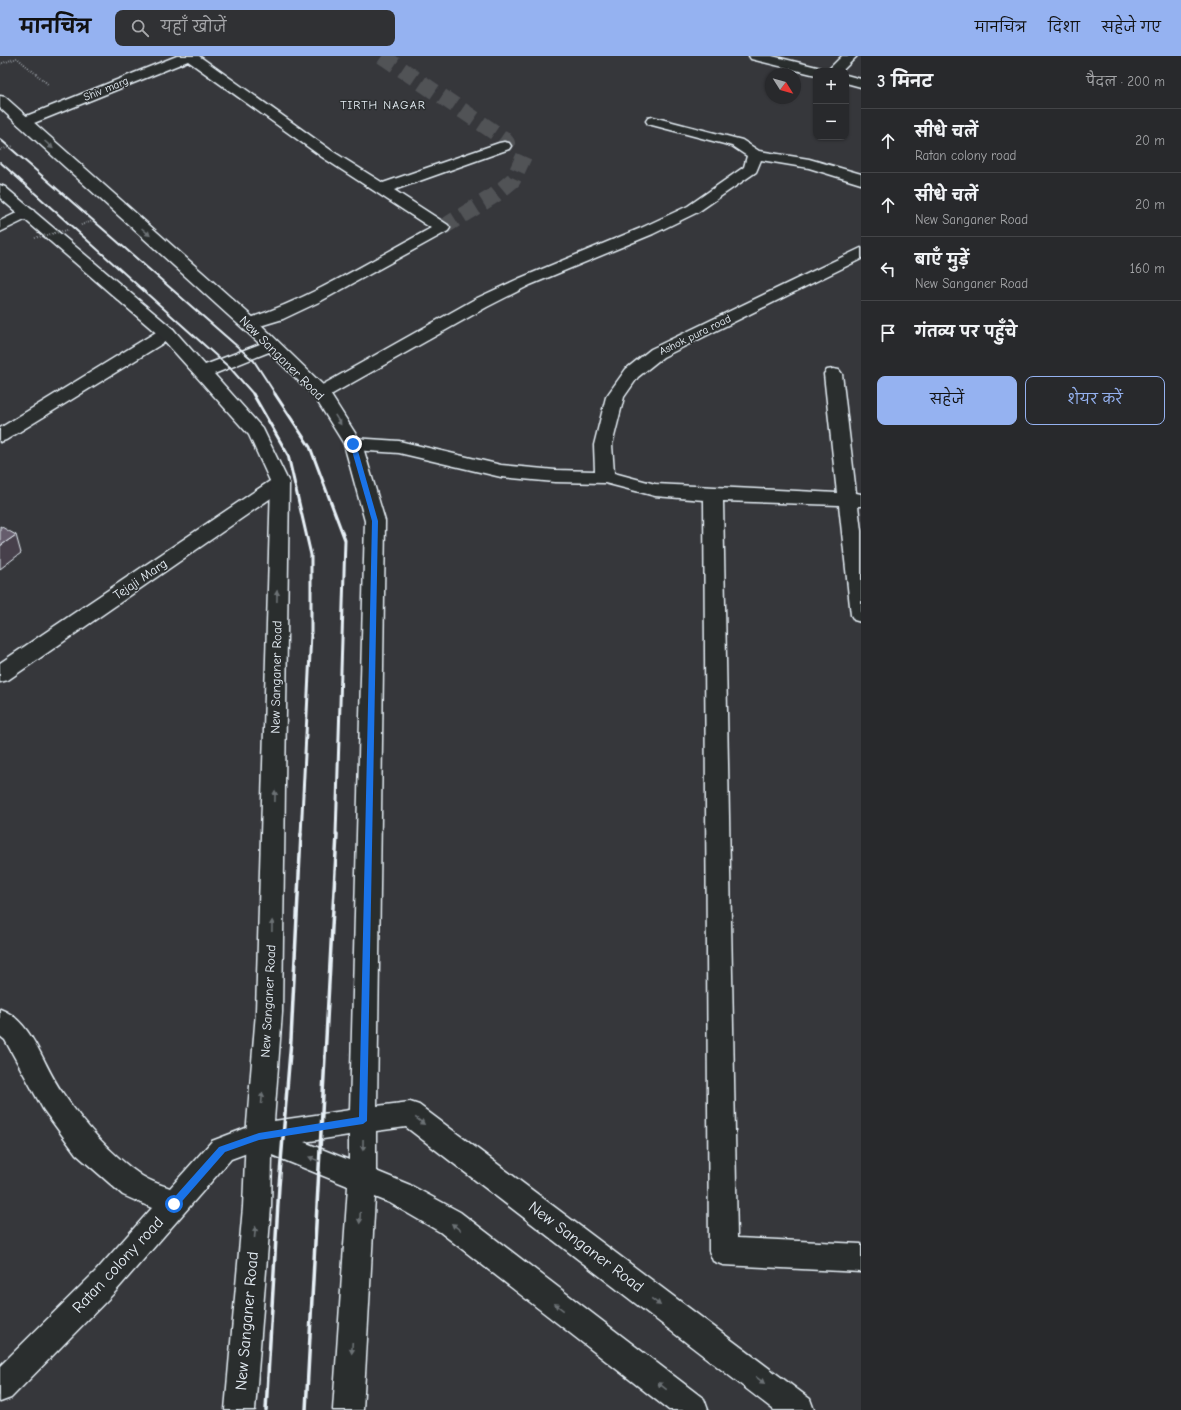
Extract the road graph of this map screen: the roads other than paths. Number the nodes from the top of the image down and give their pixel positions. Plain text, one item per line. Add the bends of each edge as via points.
1 (189, 56) edge
2 (756, 56) edge
3 (850, 56) edge
4 (837, 68) edge
5 (813, 70) edge
6 (849, 80) edge
7 (861, 83) edge
8 (2, 101) edge
9 (653, 121) dead end
10 (24, 122) junction
11 (504, 146) dead end
12 (755, 155) junction
13 (861, 178) edge
14 (382, 189) junction
15 (0, 190) edge
16 (27, 213) junction
17 (0, 227) edge
18 (861, 253) edge
19 (250, 324) junction
20 (167, 333) junction
21 (272, 345) junction
22 (203, 372) junction
23 (833, 374) dead end
24 (321, 393) junction
25 (0, 436) edge
26 (353, 444) junction
27 (606, 477) junction
28 (280, 483) junction
29 (713, 494) junction
30 (855, 500) edge
31 (861, 615) edge
32 (0, 674) edge
33 (0, 1020) edge
34 (363, 1121) junction
35 (259, 1136) junction
36 (362, 1179) junction
37 (174, 1204) junction
38 (861, 1258) edge
39 (0, 1387) edge
40 (240, 1410) edge
41 (348, 1410) edge
42 (693, 1410) edge
43 (798, 1410) edge

1 - 10 street, Shiv marg
1 - 14 street via 327,154
2 - 5 street
3 - 4 street
6 - 7 street
8 - 10 street, New Sanganer Road
9 - 12 street via 737,143
10 -> 19 street, New Sanganer Road
11 - 14 street
12 - 13 street via 812,164
12 - 24 street via 751,169 693,209 495,296
14 - 19 street via 442,228 277,315
15 - 16 street, New Sanganer Road
16 - 17 street
16 - 20 street, New Sanganer Road
18 - 27 street, Ashok pura road via 657,353 632,373 615,397 603,445
19 - 21 street, New Sanganer Road
20 - 22 street, New Sanganer Road
20 - 25 street
21 - 22 street
21 - 24 street, New Sanganer Road
22 - 28 street, New Sanganer Road via 257,433
23 - 30 street
24 -> 26 street, New Sanganer Road
26 - 27 street via 400,447 501,471
26 - 34 street, New Sanganer Road via 375,521
27 - 29 street via 655,490
28 - 32 street, Tejaji Marg
35 -> 28 street, New Sanganer Road via 271,954
29 - 30 street
29 - 38 street via 723,1251
30 - 31 street
33 - 37 street via 14,1032 52,1100 86,1146 133,1186
34 - 35 street, New Sanganer Road
34 -> 36 street, New Sanganer Road
34 -> 43 street, New Sanganer Road via 410,1114
36 -> 35 street
35 - 37 street, Ratan colony road via 222,1150
40 -> 35 street, New Sanganer Road via 257,1207
36 -> 41 street, New Sanganer Road
42 -> 36 street via 450,1222 400,1194
37 - 39 street, Ratan colony road via 105,1282

